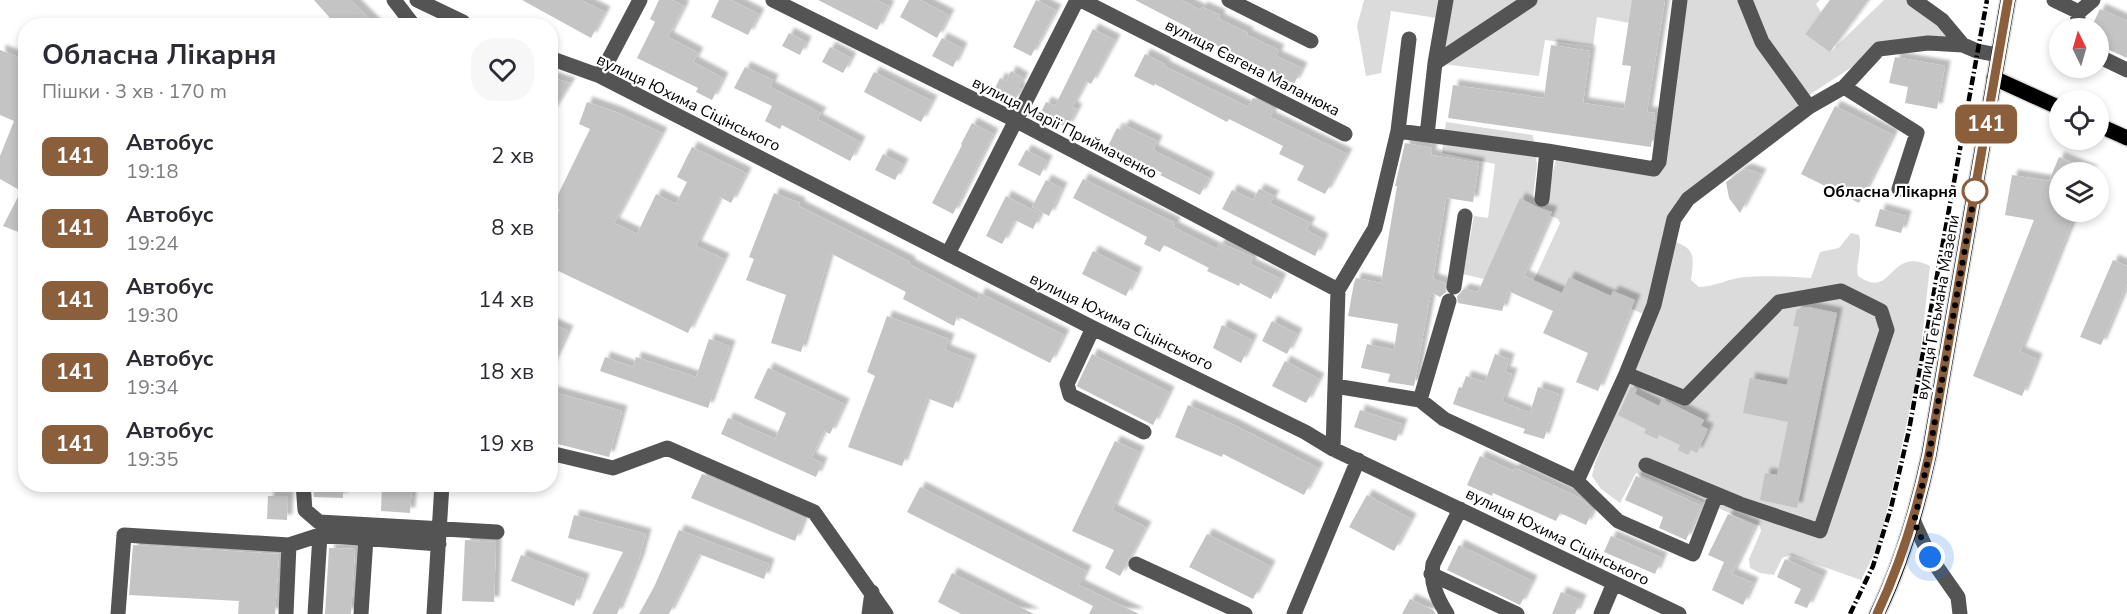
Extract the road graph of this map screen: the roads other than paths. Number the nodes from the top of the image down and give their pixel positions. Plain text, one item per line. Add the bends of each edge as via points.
1 (394, 0) edge
2 (417, 0) edge
3 (640, 0) edge
4 (773, 0) edge
5 (1077, 0) edge
6 (1082, 0) edge
7 (1229, 0) edge
8 (1446, 0) edge
9 (1530, 0) edge
10 (1680, 0) edge
11 (1745, 0) edge
12 (1914, 0) edge
13 (2008, 0) edge
14 (2054, 0) edge
15 (2093, 0) edge
16 (1109, 6) edge
17 (2079, 12) junction
18 (408, 18) edge
19 (450, 18) edge
20 (2078, 18) edge
21 (1409, 39) dead end
22 (1311, 40) dead end
23 (1963, 45) junction
24 (1998, 55) junction
25 (558, 61) edge
26 (2109, 61) edge
27 (1435, 63) junction
28 (1421, 70) dead end
29 (2127, 70) edge
30 (600, 76) junction
31 (1994, 78) junction
32 (1844, 87) junction
33 (2049, 103) edge
34 (1809, 107) junction
35 (1017, 121) junction
36 (2109, 130) edge
37 (1398, 131) junction
38 (1345, 134) dead end
39 (1427, 135) junction
40 (2127, 138) edge
41 (1547, 152) junction
42 (1899, 189) dead end
43 (1542, 199) dead end
44 (1465, 216) dead end
45 (948, 254) junction
46 (1338, 290) junction
47 (1093, 328) junction
48 (1626, 374) junction
49 (1335, 386) junction
50 (1420, 400) junction
51 (1144, 432) dead end
52 (1334, 449) junction
53 (558, 455) edge
54 (1358, 460) junction
55 (1646, 465) dead end
56 (1576, 481) junction
57 (303, 492) edge
58 (442, 492) edge
59 (1716, 495) junction
60 (1460, 509) junction
61 (1914, 522) junction
62 (440, 527) junction
63 (497, 532) dead end
64 (320, 535) junction
65 (366, 538) junction
66 (289, 544) junction
67 (439, 544) junction
68 (1137, 564) dead end
69 (1431, 574) junction
70 (1614, 584) junction
71 (872, 592) junction
72 (118, 614) edge
73 (286, 614) edge
74 (315, 614) edge
75 (361, 614) edge
76 (434, 614) edge
77 (869, 614) edge
78 (886, 614) edge
79 (1245, 614) edge
80 (1294, 614) edge
81 (1447, 614) edge
82 (1517, 614) edge
83 (1601, 614) edge
84 (1679, 614) edge
85 (1877, 614) edge
86 (1960, 614) edge

1 - 18 street
2 - 19 street
3 - 30 street
4 - 35 street, вулиця Марії Приймаченко
5 - 35 street
6 - 16 street, вулиця Євгена Маланюка
7 - 22 street
8 - 27 street
9 - 27 street
10 - 41 street via 1659,162 1654,169
11 - 34 street via 1762,42
12 - 23 street via 1942,20
13 - 24 main road, вулиця Гетьмана Мазепи
14 - 17 street
15 - 17 street
16 - 38 street, вулиця Євгена Маланюка
17 - 20 street
21 - 37 street
23 - 24 street
23 - 32 street via 1928,43 1880,48
24 - 31 main road, вулиця Гетьмана Мазепи
25 - 30 street, вулиця Юхима Сіцінського
26 - 29 street
27 - 28 street
27 - 39 street
30 - 45 street, вулиця Юхима Сіцінського
31 - 33 main road
31 - 61 main road, вулиця Гетьмана Мазепи
32 - 34 street
32 - 42 street via 1917,132
34 - 48 street via 1688,199 1674,219 1654,304
35 - 45 street
35 - 46 street, вулиця Марії Приймаченко
36 - 40 main road
37 - 39 street
37 - 46 street via 1375,228
39 - 41 street
41 - 43 street
44 - 50 street via 1451,294
45 - 47 street, вулиця Юхима Сіцінського
46 - 49 street
47 - 51 street via 1067,390 1070,396
47 - 52 street, вулиця Юхима Сіцінського
48 - 56 street
48 - 59 street via 1685,398 1779,302 1841,291 1881,311 1887,330 1820,531
49 - 50 street
49 - 52 street
50 - 56 street via 1443,418
52 - 54 street, вулиця Юхима Сіцінського
53 - 71 street via 613,468 667,448 814,512
54 - 60 street, вулиця Юхима Сіцінського
54 - 80 street
55 - 59 street
56 - 59 street via 1617,521 1693,554
57 - 62 street via 304,510 319,522
58 - 62 street
60 - 69 street
60 - 70 street, вулиця Юхима Сіцінського
61 - 85 main road, вулиця Гетьмана Мазепи
61 - 86 street via 1930,557 1958,597
62 - 63 street
62 - 67 street
64 - 65 street
64 - 66 street
64 - 74 street
65 - 67 street
65 - 75 street
66 - 72 street via 124,535
66 - 73 street
67 - 76 street
68 - 79 street
69 - 81 street
69 - 82 street
70 - 83 street
70 - 84 street, вулиця Юхима Сіцінського
71 - 77 street
71 - 78 street

